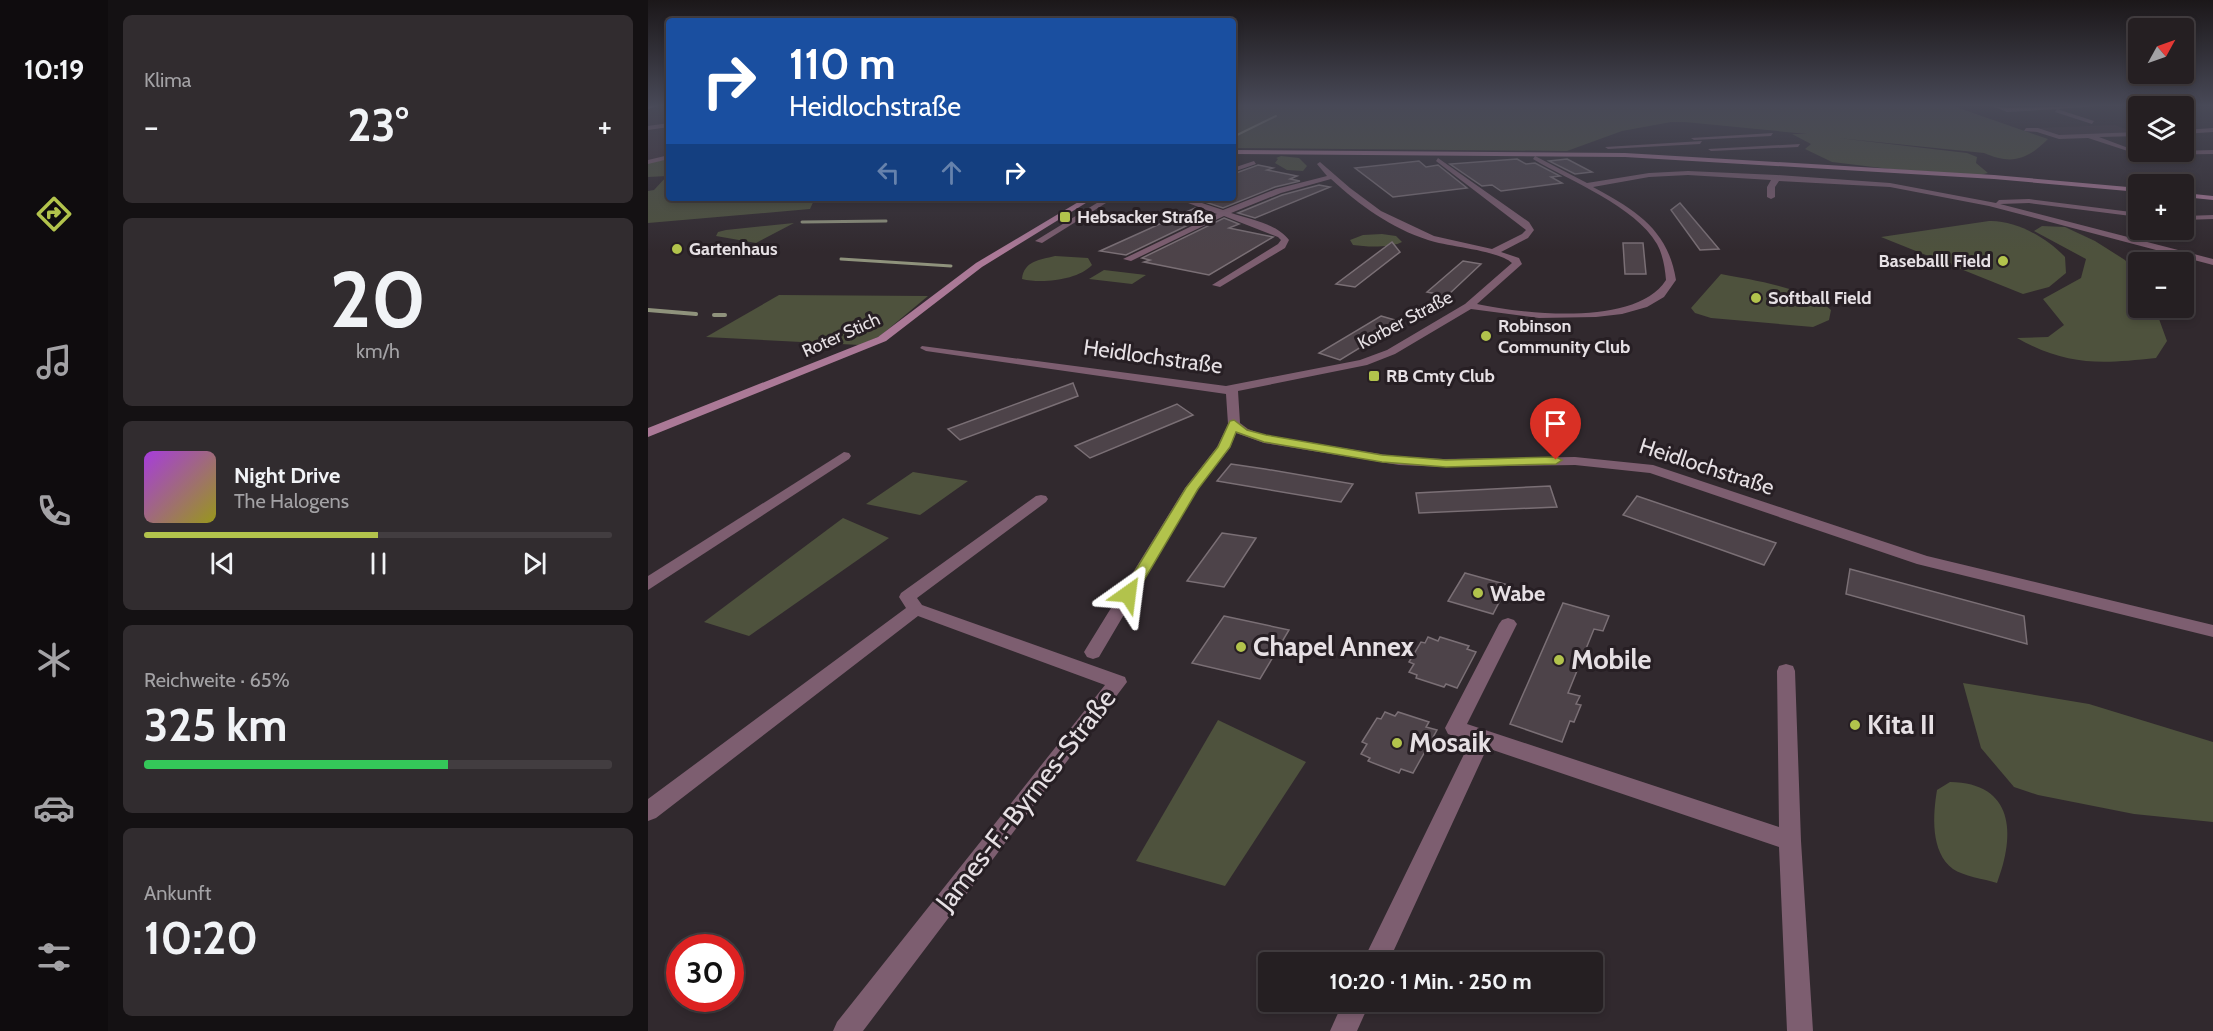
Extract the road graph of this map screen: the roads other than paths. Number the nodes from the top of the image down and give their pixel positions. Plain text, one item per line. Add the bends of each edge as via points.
1 (1489, 154) edge
2 (1718, 154) edge
3 (666, 159) edge
4 (1535, 159) dead end
5 (1438, 160) dead end
6 (1725, 160) junction
7 (648, 162) edge
8 (1254, 163) dead end
9 (1320, 164) dead end
10 (1236, 169) edge
11 (1331, 177) junction
12 (1776, 177) junction
13 (1584, 186) junction
14 (2128, 189) edge
15 (2194, 196) edge
16 (1771, 197) dead end
17 (2213, 198) edge
18 (1085, 201) edge
19 (1105, 201) edge
20 (1188, 201) edge
21 (1990, 204) junction
22 (1223, 213) junction
23 (2128, 214) edge
24 (2213, 217) edge
25 (2194, 218) edge
26 (1039, 241) dead end
27 (1494, 252) junction
28 (1128, 259) dead end
29 (2213, 262) edge
30 (1217, 285) dead end
31 (1469, 306) junction
32 (926, 348) dead end
33 (1232, 389) junction
34 (1234, 424) junction
35 (648, 433) edge
36 (844, 456) dead end
37 (1041, 499) dead end
38 (648, 584) edge
39 (916, 609) junction
40 (1508, 624) dead end
41 (2213, 632) edge
42 (1093, 652) dead end
43 (1786, 672) dead end
44 (1482, 738) junction
45 (648, 811) edge
46 (1790, 841) junction
47 (1380, 952) edge
48 (1352, 1012) edge
49 (846, 1031) edge
50 (1343, 1031) edge
51 (1800, 1031) edge

1 - 6 street
2 - 6 street
3 - 7 street
4 - 13 street
5 - 27 street via 1530,230
6 - 14 street
8 - 10 street
9 - 11 street, Korber Straße
11 - 22 street via 1310,180
11 - 27 street, Korber Straße via 1406,228 1447,243
12 - 13 street via 1672,173
12 - 16 street
12 - 21 street via 1890,185
13 - 31 street via 1647,226 1658,239 1669,262 1671,280 1659,295 1612,313 1583,315 1489,311
15 - 17 street
18 - 35 street, Roter Stich via 979,265 882,339
19 - 26 street
20 - 22 street
21 - 23 street via 2029,201
21 - 29 street
22 - 28 street
22 - 30 street via 1267,228 1285,240 1282,246
24 - 25 street
27 - 31 street, Korber Straße via 1518,262
31 - 33 street, Korber Straße via 1391,352 1363,363
32 - 33 street, Heidlochstraße
33 - 34 street, Heidlochstraße
34 - 41 street, Heidlochstraße via 1243,432 1264,439 1416,462 1568,461 1653,469 1923,560
34 - 42 street
36 - 38 street
37 - 39 street via 907,597
39 - 45 street
39 - 49 street, James-F.-Byrnes-Straße via 1118,682
40 - 44 street via 1455,728
43 - 46 street
44 - 46 street
44 - 47 street
46 - 51 street
48 - 50 street

